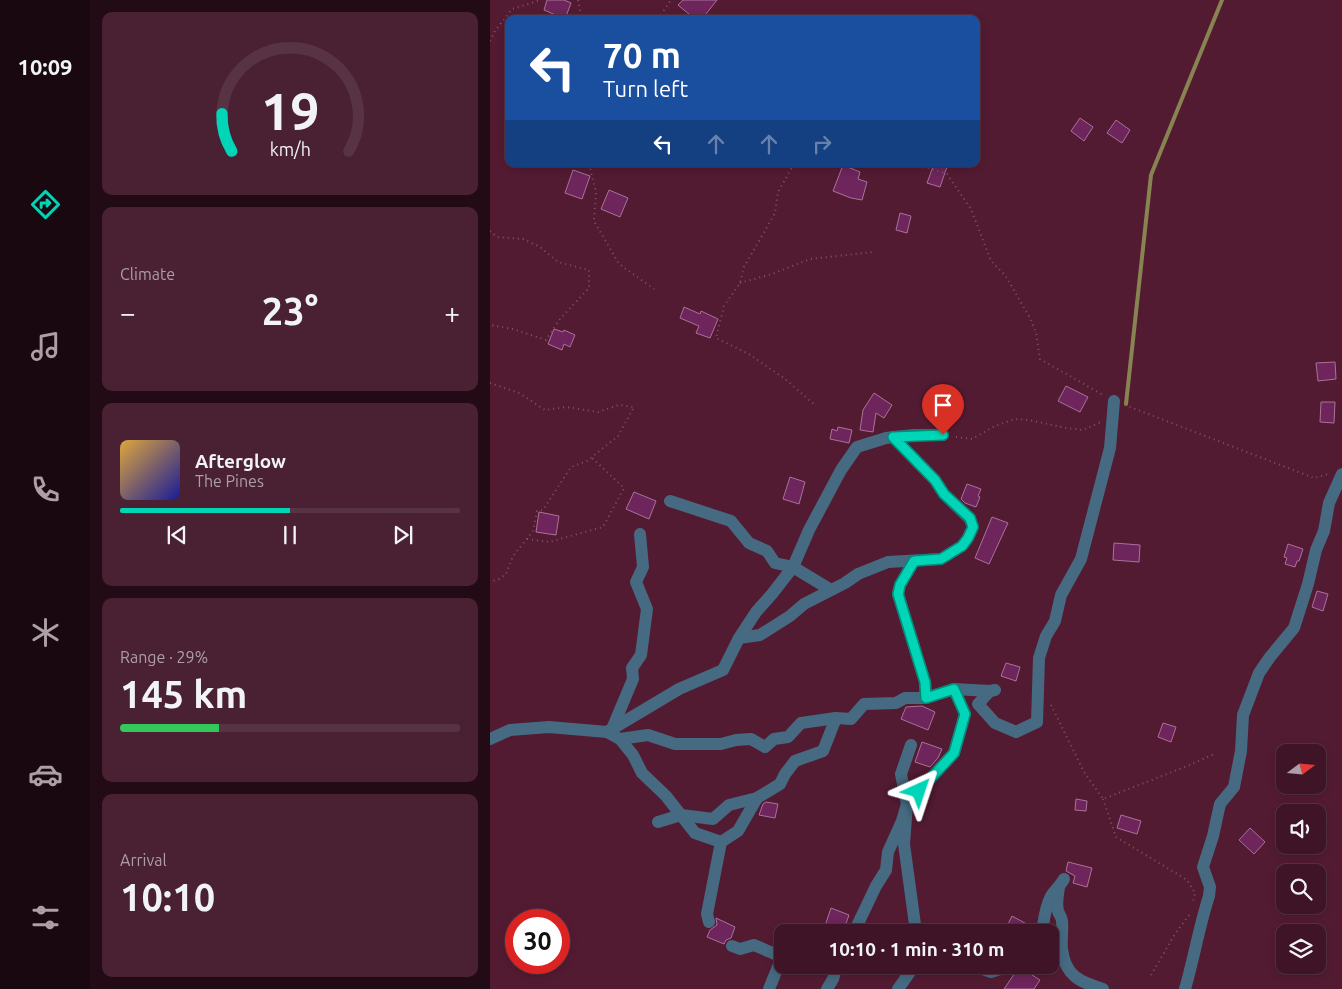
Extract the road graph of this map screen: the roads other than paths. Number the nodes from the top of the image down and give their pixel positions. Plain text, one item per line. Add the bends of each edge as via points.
1 (1114, 401) road end
2 (943, 435) road end
3 (893, 437) junction
4 (1342, 474) edge
5 (670, 502) dead end
6 (640, 534) dead end
7 (914, 561) junction
8 (793, 567) junction
9 (831, 590) junction
10 (739, 638) junction
11 (954, 689) junction
12 (926, 698) junction
13 (978, 704) junction
14 (965, 714) junction
15 (836, 718) junction
16 (613, 734) junction
17 (490, 739) edge
18 (911, 745) dead end
19 (757, 798) junction
20 (908, 804) junction
21 (681, 815) junction
22 (658, 822) dead end
23 (721, 842) junction
24 (709, 922) dead end
25 (858, 924) edge
26 (915, 924) edge
27 (1044, 924) edge
28 (732, 946) dead end
29 (834, 974) edge
30 (909, 974) edge
31 (769, 989) edge
32 (827, 989) edge
33 (898, 989) edge
34 (1103, 989) edge
35 (1185, 989) edge

1 - 13 street via 1110,448 1081,559 1061,595 1055,621 1039,658 1037,722 1016,732 995,723
2 - 3 street
3 - 7 street via 970,518 973,527 962,546 941,559
3 - 8 street via 857,447 841,470
4 - 35 street via 1329,504 1324,531 1294,628 1259,673 1243,715 1234,787 1220,804 1203,867 1210,887 1209,896
5 - 8 street via 731,520 749,543 767,551 775,563
6 - 16 street via 642,567 636,582 647,609 641,655 632,668 634,679
7 - 9 street via 888,562
7 - 12 street via 898,594 925,682
8 - 9 street
8 - 10 street
9 - 10 street via 804,604 760,635
10 - 16 street via 723,670 679,689
11 - 12 street
11 - 13 street via 993,691
11 - 14 street
12 - 15 street via 864,704 851,720
13 - 14 street via 974,712
14 - 20 street via 954,753
15 - 16 street via 801,723 788,738 774,739 765,747 751,739 721,744 675,744 648,735
15 - 19 street via 823,751 795,761 780,784
16 - 17 street via 549,728 510,730
16 - 21 street via 633,755 642,773
18 - 20 street via 901,774
19 - 21 street via 729,805 713,819
19 - 23 street via 738,831
20 - 25 street via 888,852 886,870
20 - 26 street via 904,844
21 - 22 street
21 - 23 street via 695,833
23 - 24 street via 707,914
27 - 34 street via 1047,906 1062,883 1056,905 1062,920 1062,950 1067,965 1077,980
28 - 31 street via 740,949 754,945 782,957
29 - 32 street
30 - 33 street

